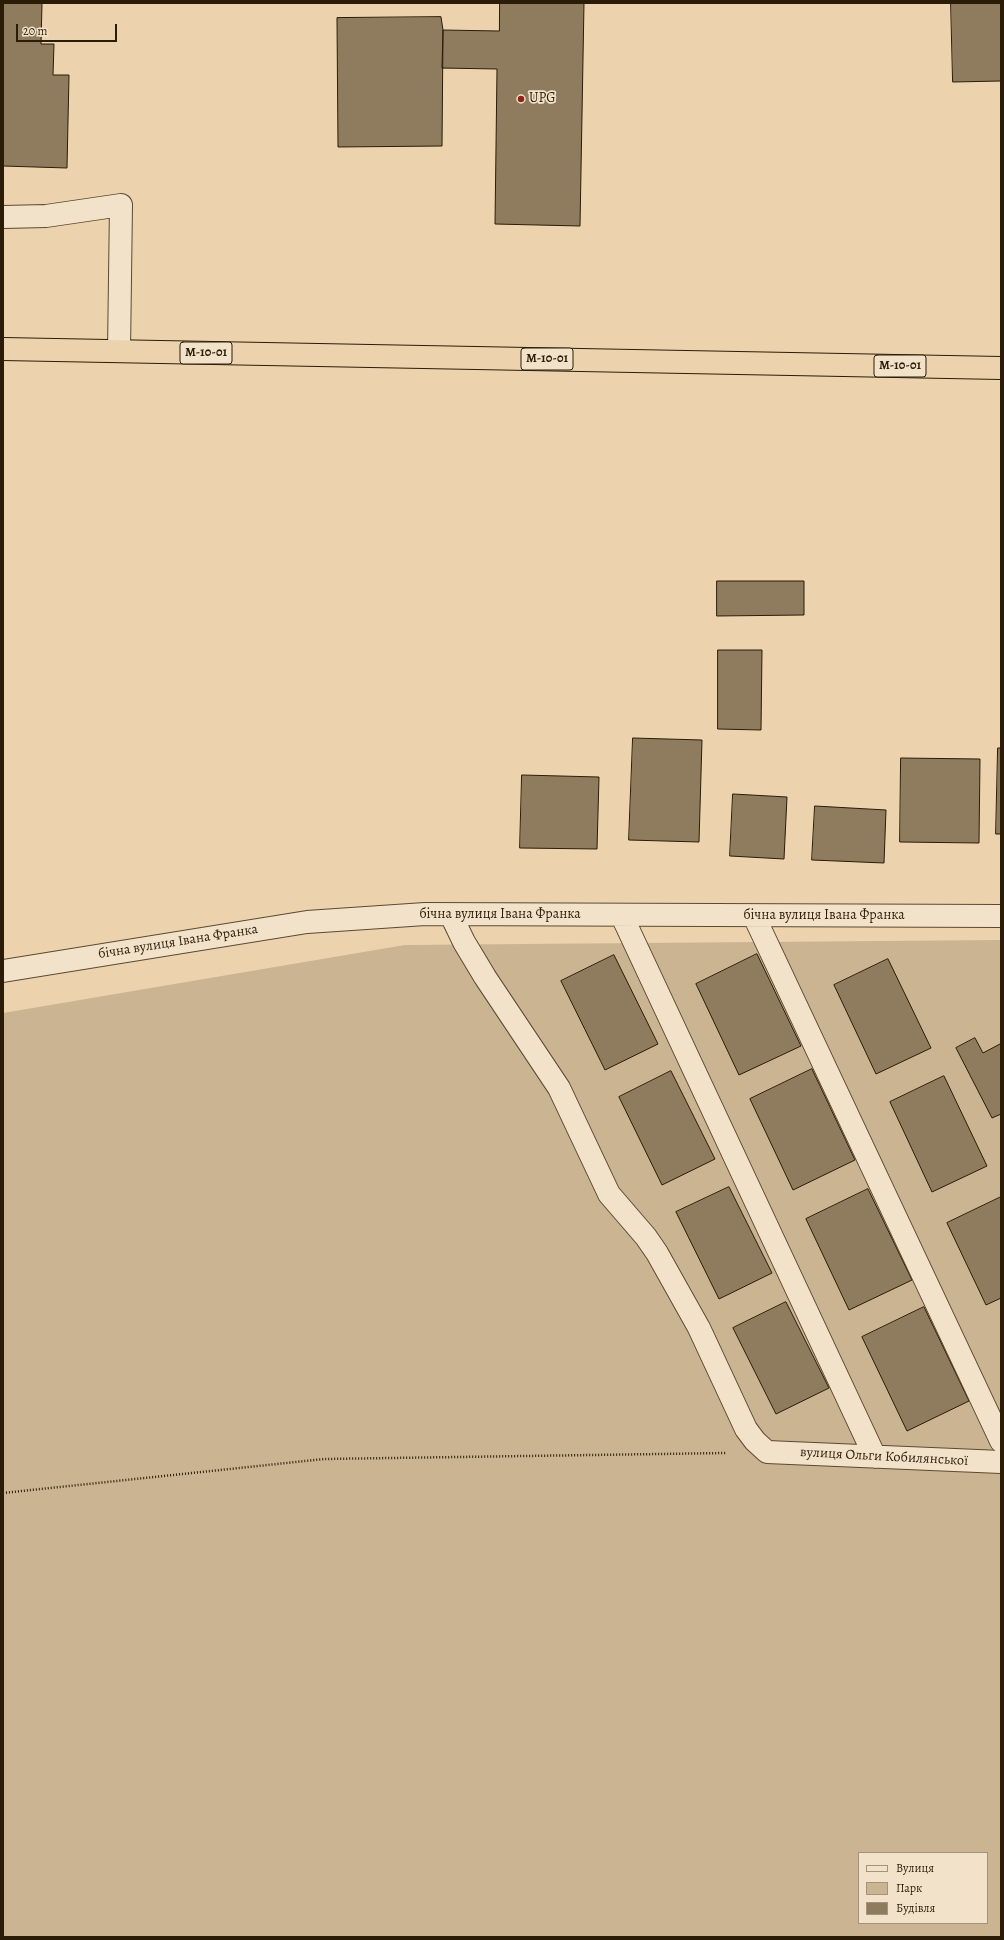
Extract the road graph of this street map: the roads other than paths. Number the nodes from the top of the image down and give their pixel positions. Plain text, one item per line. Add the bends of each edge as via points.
1 (3, 217) edge
2 (3, 349) edge
3 (119, 351) junction
4 (1001, 368) edge
5 (451, 916) junction
6 (622, 916) junction
7 (754, 916) junction
8 (1001, 916) edge
9 (3, 971) edge
10 (1001, 1441) edge
11 (875, 1457) junction
12 (1001, 1462) edge

1 - 3 street via 46,216 121,205
2 - 3 highway, М-10-01
3 - 4 highway, М-10-01
5 - 6 street, бічна вулиця Івана Франка
5 - 9 street, бічна вулиця Івана Франка via 397,916 307,922
5 - 11 street, вулиця Ольги Кобилянської via 485,977 559,1088 609,1194 657,1253 699,1328 746,1429 755,1441 767,1452
6 - 7 street, бічна вулиця Івана Франка
6 - 11 street
7 - 8 street, бічна вулиця Івана Франка
7 - 10 street
11 - 12 street, вулиця Ольги Кобилянської

